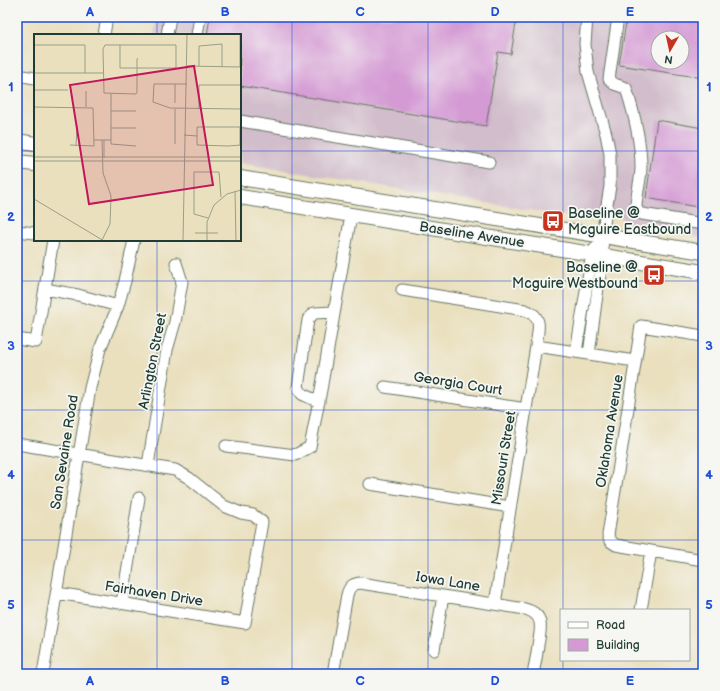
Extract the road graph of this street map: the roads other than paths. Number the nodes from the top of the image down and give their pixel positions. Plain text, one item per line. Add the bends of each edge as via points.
1 (106, 17) edge
2 (170, 17) edge
3 (200, 17) edge
4 (588, 17) edge
5 (618, 17) edge
6 (104, 34) edge
7 (167, 34) edge
8 (197, 34) edge
9 (17, 75) edge
10 (34, 78) edge
11 (241, 121) edge
12 (17, 141) edge
13 (34, 144) edge
14 (17, 162) edge
15 (489, 162) dead end
16 (34, 164) edge
17 (241, 178) edge
18 (241, 197) edge
19 (351, 215) junction
20 (703, 224) edge
21 (17, 231) edge
22 (34, 233) edge
23 (602, 236) junction
24 (52, 241) edge
25 (134, 241) edge
26 (703, 252) edge
27 (598, 254) junction
28 (176, 263) dead end
29 (703, 272) edge
30 (45, 289) junction
31 (402, 290) dead end
32 (118, 306) junction
33 (334, 312) junction
34 (703, 336) edge
35 (17, 339) edge
36 (536, 346) junction
37 (577, 347) junction
38 (589, 354) junction
39 (635, 361) junction
40 (385, 387) dead end
41 (319, 402) junction
42 (526, 409) junction
43 (17, 444) edge
44 (226, 446) dead end
45 (79, 454) junction
46 (148, 465) junction
47 (370, 484) dead end
48 (140, 498) dead end
49 (510, 507) junction
50 (651, 551) junction
51 (703, 560) edge
52 (57, 593) junction
53 (443, 596) junction
54 (122, 603) junction
55 (495, 604) junction
56 (641, 609) edge
57 (434, 650) dead end
58 (43, 674) edge
59 (333, 674) edge
60 (533, 674) edge

1 - 6 street
2 - 7 street
3 - 8 street
4 - 23 street via 585,44 588,72 610,154 610,186
5 - 20 street via 609,79 614,84 626,88 636,124 641,168 636,208 642,214
9 - 10 street
11 - 15 street
12 - 13 main road
14 - 16 main road
17 - 23 main road, Baseline Avenue
18 - 19 main road, Baseline Avenue
19 - 27 main road, Baseline Avenue
19 - 33 street
21 - 22 street
23 - 26 main road, Baseline Avenue
23 - 27 street
24 - 30 street
25 - 32 street, San Sevaine Road
27 - 29 main road, Baseline Avenue
27 - 37 street
27 - 38 street via 597,295
28 - 46 street, Arlington Street via 182,282 167,350
30 - 32 street
30 - 35 street via 36,342
31 - 36 street, Missouri Street via 525,310 537,316
32 - 45 street, San Sevaine Road via 100,349 90,388
33 - 41 street
33 - 41 street via 314,313 308,320 298,387 302,394
34 - 39 street, Oklahoma Avenue via 641,326
36 - 37 street
36 - 42 street, Missouri Street
37 - 38 street
38 - 39 street
39 - 50 street, Oklahoma Avenue via 608,538 616,545
40 - 42 street, Georgia Court
41 - 44 street via 310,446 295,455
42 - 49 street, Missouri Street
43 - 45 street
45 - 46 street
45 - 52 street, San Sevaine Road
46 - 54 street, Fairhaven Drive via 175,470 224,506 253,515 262,522 245,623
47 - 49 street
48 - 54 street
49 - 55 street, Missouri Street
50 - 51 street
50 - 56 street
52 - 54 street, Fairhaven Drive
52 - 58 street, San Sevaine Road
53 - 55 street, Iowa Lane
53 - 57 street
53 - 59 street, Iowa Lane via 364,583 352,584 346,594
55 - 60 street, Iowa Lane via 529,610 537,615 541,630

